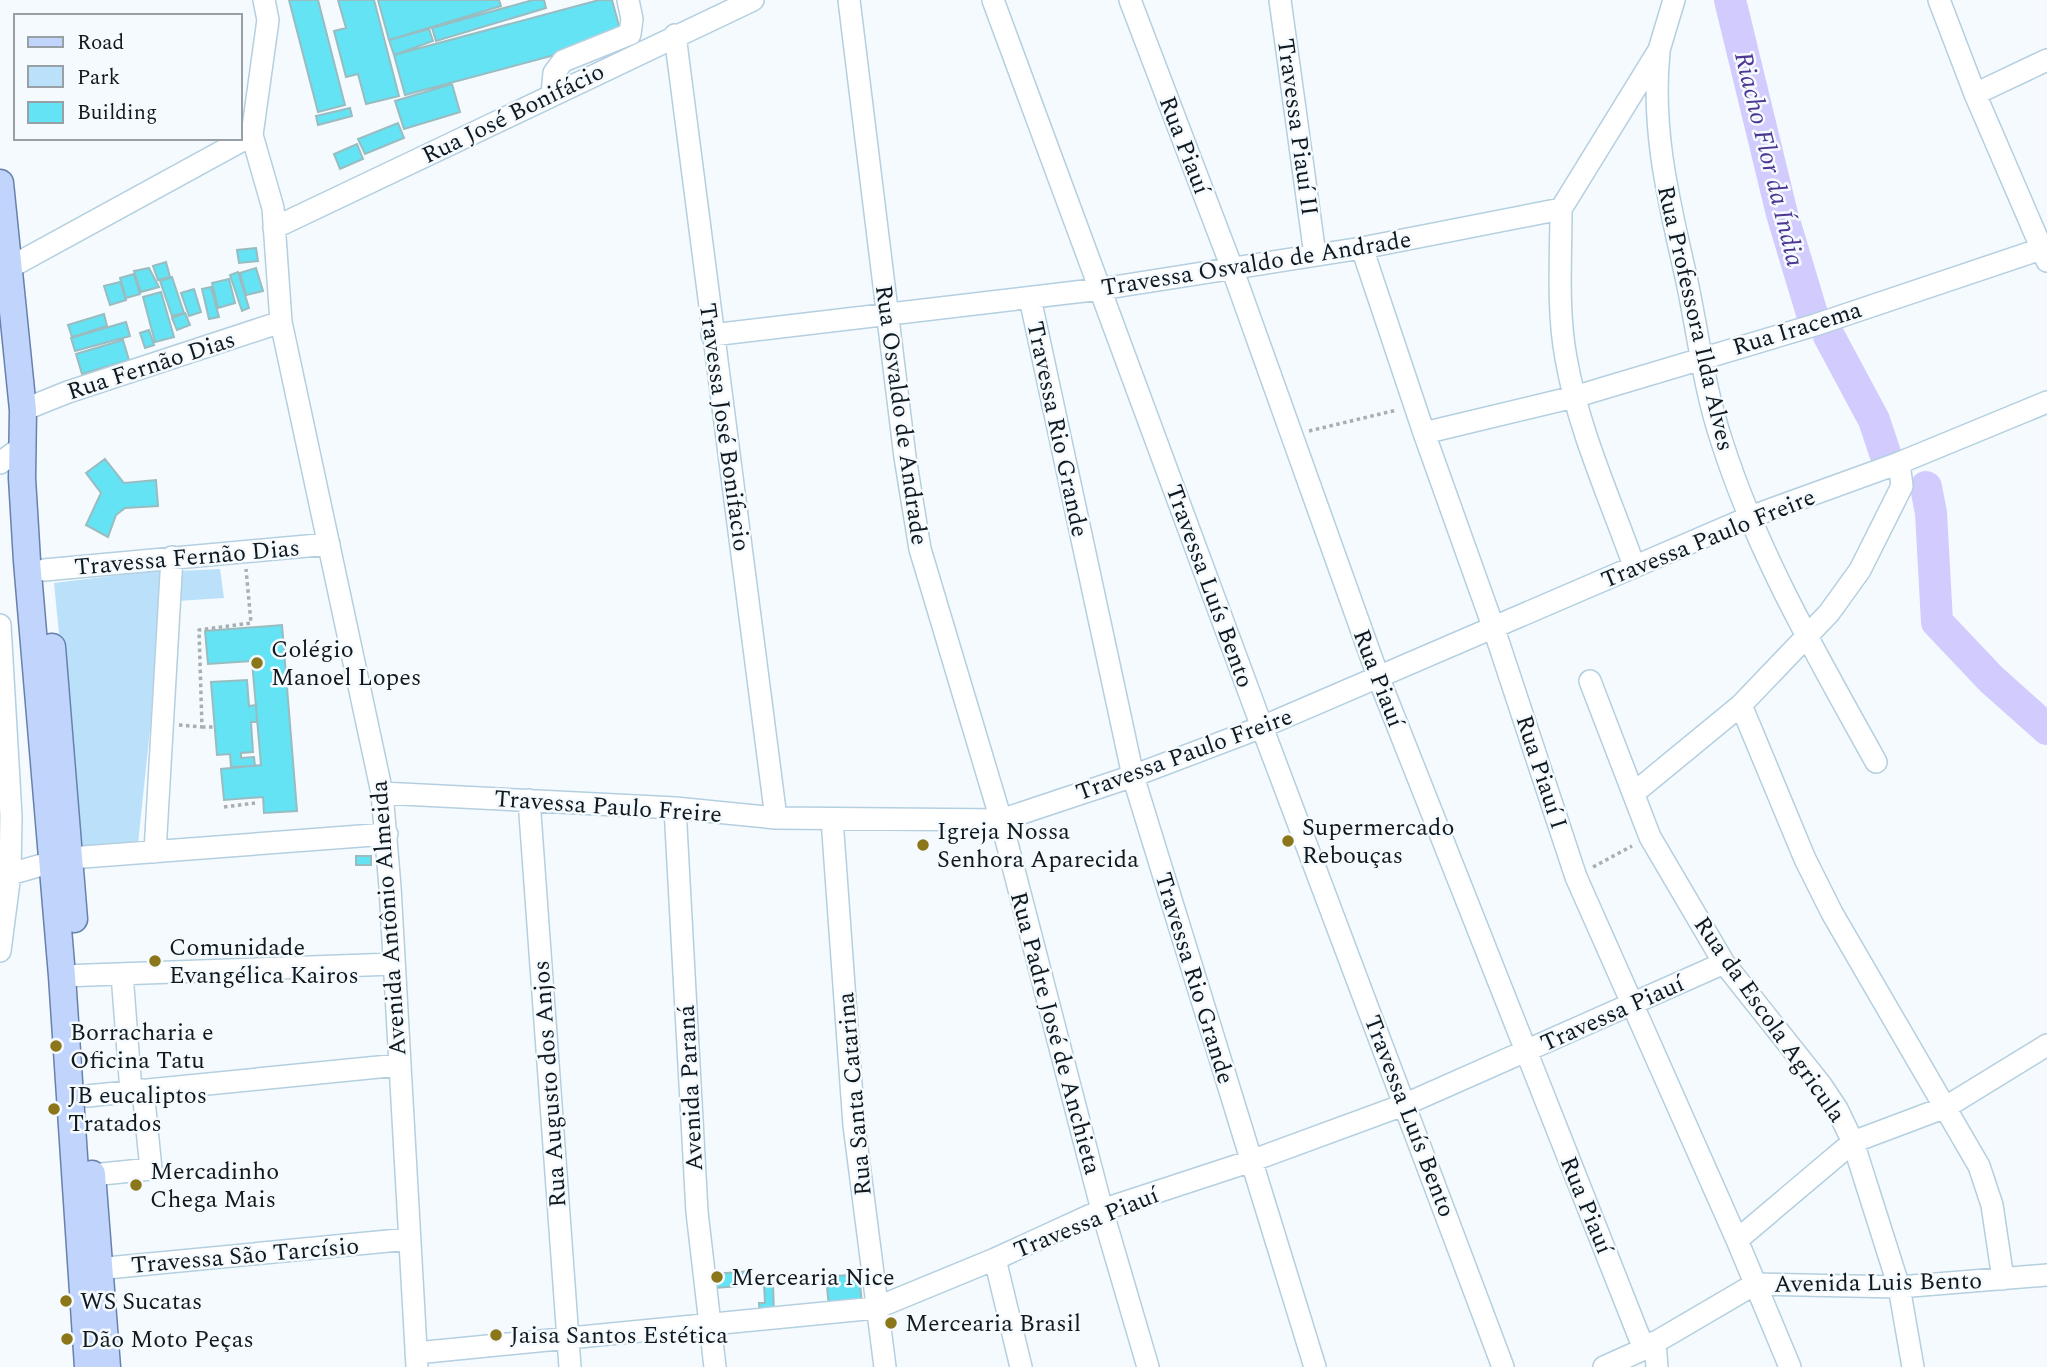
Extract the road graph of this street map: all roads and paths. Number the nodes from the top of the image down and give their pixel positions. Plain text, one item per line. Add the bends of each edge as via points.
1 (264, 0) edge
2 (628, 0) edge
3 (753, 0) edge
4 (849, 0) edge
5 (993, 0) edge
6 (1130, 0) edge
7 (1280, 0) edge
8 (1674, 0) edge
9 (1939, 0) edge
10 (675, 35) junction
11 (1660, 50) junction
12 (2047, 60) edge
13 (552, 94) junction
14 (1975, 94) junction
15 (252, 135) junction
16 (0, 183) edge
17 (1561, 209) junction
18 (274, 228) junction
19 (1362, 248) junction
20 (2045, 252) edge
21 (1315, 255) junction
22 (1232, 268) junction
23 (6, 269) junction
24 (1101, 289) junction
25 (1030, 298) junction
26 (887, 316) junction
27 (281, 322) junction
28 (712, 335) junction
29 (1701, 357) junction
30 (1574, 397) junction
31 (2047, 402) edge
32 (1415, 406) junction
33 (23, 410) junction
34 (1424, 433) junction
35 (1290, 435) junction
36 (23, 446) junction
37 (0, 463) edge
38 (1899, 463) junction
39 (1750, 517) junction
40 (329, 544) junction
41 (172, 557) junction
42 (1634, 566) junction
43 (246, 567) dead end
44 (44, 570) junction
45 (0, 625) edge
46 (1494, 629) junction
47 (1808, 639) junction
48 (1379, 679) junction
49 (1590, 681) dead end
50 (1741, 705) junction
51 (173, 725) dead end
52 (202, 727) junction
53 (214, 727) dead end
54 (1262, 727) junction
55 (1875, 762) dead end
56 (1133, 776) junction
57 (382, 793) junction
58 (1634, 793) junction
59 (529, 800) junction
60 (255, 803) dead end
61 (224, 807) dead end
62 (675, 808) junction
63 (776, 818) junction
64 (832, 819) junction
65 (1001, 820) junction
66 (387, 834) junction
67 (1650, 837) junction
68 (155, 852) junction
69 (61, 860) junction
70 (1597, 864) dead end
71 (5, 875) edge
72 (0, 951) edge
73 (1724, 963) junction
74 (394, 964) junction
75 (122, 974) junction
76 (70, 976) junction
77 (1630, 1004) junction
78 (2047, 1045) edge
79 (1525, 1051) junction
80 (399, 1065) junction
81 (137, 1091) junction
82 (87, 1096) junction
83 (1406, 1104) junction
84 (1946, 1107) junction
85 (1853, 1142) junction
86 (1251, 1161) junction
87 (92, 1175) junction
88 (1102, 1210) junction
89 (410, 1239) junction
90 (1737, 1240) junction
91 (995, 1259) junction
92 (90, 1269) junction
93 (2047, 1275) edge
94 (2003, 1279) junction
95 (1755, 1284) junction
96 (1899, 1287) junction
97 (876, 1307) junction
98 (709, 1324) junction
99 (567, 1336) junction
100 (1650, 1346) junction
101 (416, 1360) edge
102 (88, 1367) edge
103 (107, 1367) edge
104 (570, 1367) edge
105 (715, 1367) edge
106 (885, 1367) edge
107 (1021, 1367) edge
108 (1148, 1367) edge
109 (1315, 1367) edge
110 (1503, 1367) edge
111 (1604, 1367) edge
112 (1657, 1367) edge
113 (1790, 1367) edge
114 (1913, 1367) edge

1 - 15 street via 268,20
2 - 13 street via 630,33 564,61 554,73
3 - 10 street, Rua José Bonifácio
4 - 26 street, Rua Osvaldo de Andrade
5 - 24 street, Travessa Luís Bento
6 - 22 street, Rua Piauí
7 - 21 street, Travessa Piauí II
8 - 11 street
9 - 14 street
10 - 13 street, Rua José Bonifácio
10 - 28 street, Travessa José Bonifacio
11 - 17 street
11 - 29 street, Rua Professora Ilda Alves via 1661,166
12 - 14 street
13 - 18 street, Rua José Bonifácio
14 - 20 street
15 - 18 street, Avenida Antônio Almeida via 273,208
15 - 23 street
16 - 23 main road
17 - 19 street, Travessa Osvaldo de Andrade
17 - 30 street via 1565,356
18 - 27 street, Avenida Antônio Almeida
19 - 21 street, Travessa Osvaldo de Andrade
19 - 32 street, Rua Piauí I
20 - 29 street, Rua Iracema
21 - 22 street, Travessa Osvaldo de Andrade
22 - 24 street, Travessa Osvaldo de Andrade
22 - 35 street, Rua Piauí
23 - 33 main road
24 - 25 street, Travessa Osvaldo de Andrade
24 - 54 street, Travessa Luís Bento
25 - 26 street, Travessa Osvaldo de Andrade
25 - 56 street, Travessa Rio Grande
26 - 28 street, Travessa Osvaldo de Andrade
26 - 65 street, Rua Osvaldo de Andrade via 920,549
27 - 33 street, Rua Fernão Dias
27 - 40 street, Avenida Antônio Almeida
28 - 63 street, Travessa José Bonifacio
29 - 30 street, Rua Iracema
29 - 39 street, Rua Professora Ilda Alves via 1722,442
30 - 34 street, Rua Iracema
30 - 42 street
31 - 38 street, Travessa Paulo Freire
32 - 34 street, Rua Piauí I
32 - 35 path
33 - 36 main road
34 - 46 street, Rua Piauí I
35 - 48 street, Rua Piauí
36 - 37 street
36 - 44 main road via 35,480
36 - 69 main road via 27,561
38 - 39 street, Travessa Paulo Freire
38 - 47 street via 1902,486 1880,533 1860,570
39 - 42 street, Travessa Paulo Freire
39 - 47 street, Rua Professora Ilda Alves
40 - 41 street, Travessa Fernão Dias
40 - 57 street, Avenida Antônio Almeida
41 - 44 street, Travessa Fernão Dias
41 - 68 street
42 - 46 street, Travessa Paulo Freire
43 - 52 path via 251,623 199,630
44 - 69 main road
45 - 71 street via 11,816
46 - 48 street, Travessa Paulo Freire
46 - 77 street, Rua Piauí I via 1576,877
47 - 50 street
47 - 55 street, Rua Professora Ilda Alves
48 - 54 street, Travessa Paulo Freire
48 - 79 street, Rua Piauí
49 - 58 street, Rua da Escola Agricula
50 - 58 street
50 - 84 street via 1816,881
51 - 52 path
52 - 53 path
54 - 56 street, Travessa Paulo Freire
54 - 83 street, Travessa Luís Bento
56 - 65 street, Travessa Paulo Freire
56 - 86 street, Travessa Rio Grande
57 - 59 street, Travessa Paulo Freire
57 - 66 street, Avenida Antônio Almeida
58 - 67 street, Rua da Escola Agricula
59 - 62 street, Travessa Paulo Freire
59 - 99 street, Rua Augusto dos Anjos
60 - 61 path
62 - 63 street, Travessa Paulo Freire
62 - 98 street, Avenida Paraná via 697,1212
63 - 64 street, Travessa Paulo Freire
64 - 65 street, Travessa Paulo Freire
64 - 97 street, Rua Santa Catarina via 854,1125
65 - 88 street, Rua Padre José de Anchieta
66 - 68 street
66 - 74 street, Avenida Antônio Almeida
67 - 70 path
67 - 73 street, Rua da Escola Agricula
68 - 69 street
69 - 71 street
69 - 76 main road
71 - 72 street
73 - 77 street, Travessa Piauí
73 - 85 street, Rua da Escola Agricula via 1821,1085
74 - 75 street
74 - 80 street, Avenida Antônio Almeida
75 - 76 street
75 - 81 street
76 - 82 main road
76 - 92 main road
77 - 79 street, Travessa Piauí
77 - 90 street, Rua Piauí I
78 - 84 street
79 - 83 street, Travessa Piauí
79 - 100 street, Rua Piauí
80 - 81 street
80 - 89 street, Avenida Antônio Almeida
81 - 82 street
81 - 87 street via 151,1168
82 - 87 main road
83 - 86 street, Travessa Piauí
83 - 110 street, Travessa Luís Bento
84 - 85 street
84 - 94 street via 1988,1187
85 - 90 street
85 - 96 street, Rua da Escola Agricula
86 - 88 street, Travessa Piauí
86 - 109 street, Travessa Rio Grande
87 - 92 main road
88 - 91 street, Travessa Piauí
88 - 108 street, Rua Padre José de Anchieta
89 - 92 street, Travessa São Tarcísio
89 - 101 street, Avenida Antônio Almeida
90 - 95 street, Rua Piauí I
91 - 97 street, Travessa Piauí
91 - 107 street
92 - 102 main road
92 - 103 main road
93 - 94 street, Avenida Luis Bento
94 - 96 street, Avenida Luis Bento
95 - 96 street, Avenida Luis Bento
95 - 100 street, Avenida Luis Bento
95 - 113 street, Rua Piauí I
96 - 114 street, Rua da Escola Agricula
97 - 98 street, Travessa Piauí
97 - 106 street, Rua Santa Catarina
98 - 99 street, Travessa Piauí
98 - 105 street, Avenida Paraná
99 - 101 street, Travessa Piauí
99 - 104 street, Rua Augusto dos Anjos
100 - 111 street, Avenida Luis Bento
100 - 112 street, Rua Piauí

